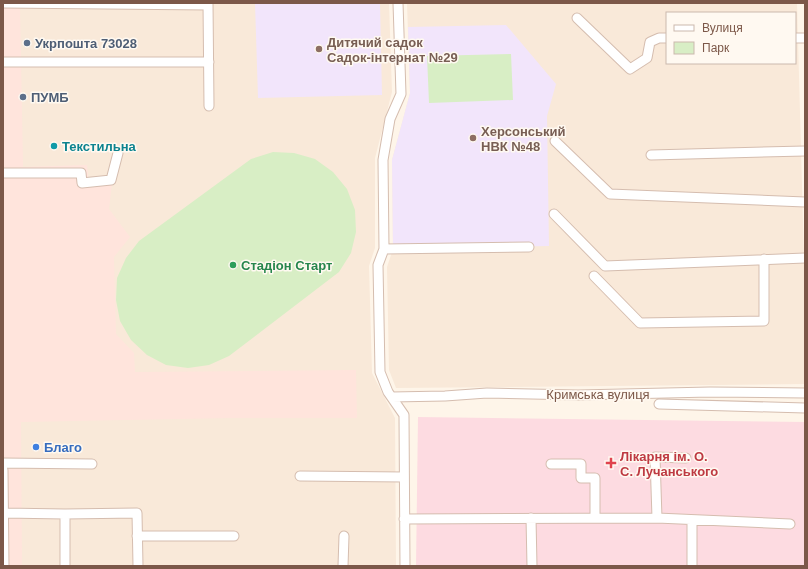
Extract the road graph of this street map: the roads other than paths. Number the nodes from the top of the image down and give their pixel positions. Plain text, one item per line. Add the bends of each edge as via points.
1 (3, 3) edge
2 (398, 3) edge
3 (208, 4) edge
4 (577, 18) dead end
5 (666, 38) edge
6 (3, 62) edge
7 (209, 62) junction
8 (209, 106) dead end
9 (556, 141) dead end
10 (805, 151) edge
11 (118, 153) dead end
12 (651, 155) dead end
13 (3, 173) edge
14 (805, 202) edge
15 (554, 214) dead end
16 (529, 247) dead end
17 (384, 249) junction
18 (805, 258) edge
19 (764, 259) junction
20 (594, 276) dead end
21 (805, 393) edge
22 (392, 397) junction
23 (659, 404) dead end
24 (805, 408) edge
25 (686, 458) dead end
26 (3, 463) edge
27 (92, 464) dead end
28 (551, 464) dead end
29 (3, 470) edge
30 (300, 476) dead end
31 (404, 477) junction
32 (4, 513) edge
33 (65, 514) junction
34 (404, 518) junction
35 (532, 518) junction
36 (595, 518) junction
37 (657, 518) junction
38 (692, 520) junction
39 (790, 524) dead end
40 (138, 536) junction
41 (234, 536) dead end
42 (344, 536) dead end
43 (4, 563) edge
44 (65, 566) edge
45 (138, 566) edge
46 (343, 566) edge
47 (405, 566) edge
48 (532, 566) edge
49 (692, 566) edge

1 - 3 street
2 - 17 street via 401,94 390,119 383,160
3 - 7 street
4 - 5 street via 630,69 647,58 650,42
6 - 7 street
7 - 8 street
9 - 14 street via 610,194
10 - 12 street
11 - 13 street via 111,180 82,183 81,173
15 - 19 street via 605,266
16 - 17 street
17 - 22 street via 378,266 380,372
18 - 19 street
19 - 20 street via 764,321 640,323
21 - 22 street, Кримська вулиця via 487,393
22 - 31 street via 404,415
23 - 24 street, Кримська вулиця
25 - 37 street via 655,457
26 - 27 street
28 - 36 street via 581,464 581,478 595,478
29 - 32 street
30 - 31 street
31 - 34 street
32 - 33 street
32 - 43 street
33 - 40 street via 137,513
33 - 44 street
34 - 35 street
34 - 47 street
35 - 36 street
35 - 48 street
36 - 37 street
37 - 38 street
38 - 39 street
38 - 49 street
40 - 41 street
40 - 45 street
42 - 46 street

